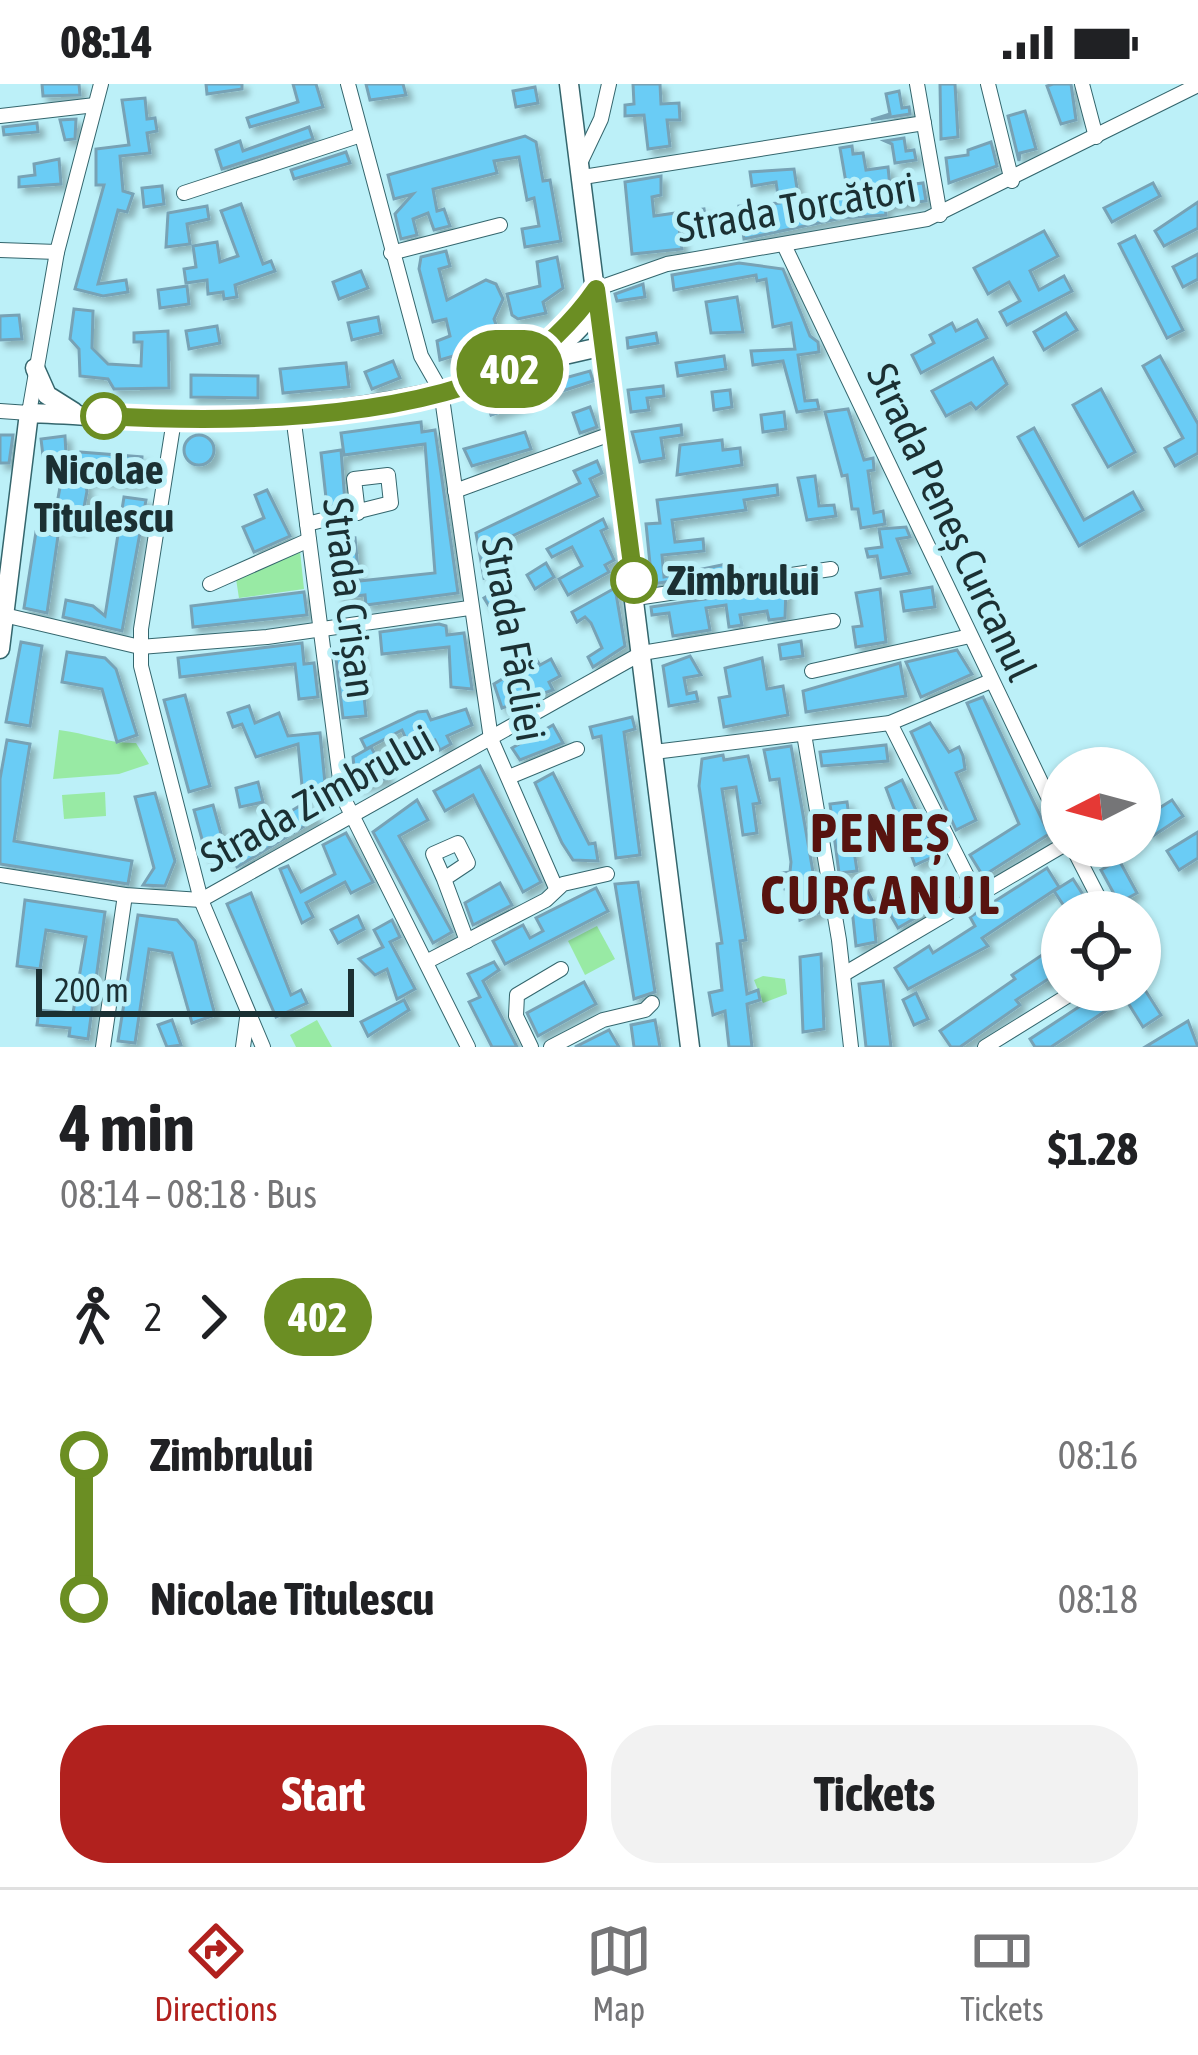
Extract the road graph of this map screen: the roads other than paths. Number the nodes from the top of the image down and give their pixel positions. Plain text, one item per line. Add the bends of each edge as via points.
1 (101, 84) edge
2 (348, 84) edge
3 (569, 84) edge
4 (609, 84) edge
5 (917, 84) edge
6 (988, 84) edge
7 (1082, 84) edge
8 (1198, 85) edge
9 (95, 105) junction
10 (0, 116) edge
11 (924, 123) junction
12 (361, 135) junction
13 (1096, 137) junction
14 (582, 169) junction
15 (1012, 181) junction
16 (184, 193) dead end
17 (940, 215) junction
18 (500, 225) dead end
19 (784, 245) junction
20 (0, 250) edge
21 (57, 252) junction
22 (391, 253) junction
23 (596, 289) junction
24 (604, 346) junction
25 (536, 362) junction
26 (35, 368) junction
27 (511, 369) junction
28 (441, 391) junction
29 (0, 411) edge
30 (29, 413) junction
31 (293, 415) junction
32 (84, 416) junction
33 (174, 420) junction
34 (616, 432) junction
35 (455, 491) junction
36 (358, 513) dead end
37 (308, 532) junction
38 (831, 569) dead end
39 (210, 584) dead end
40 (635, 598) junction
41 (470, 608) junction
42 (3, 615) edge
43 (832, 621) dead end
44 (320, 629) junction
45 (970, 636) junction
46 (140, 647) junction
47 (0, 649) edge
48 (642, 653) junction
49 (812, 670) dead end
50 (992, 681) junction
51 (890, 723) junction
52 (804, 734) junction
53 (491, 739) junction
54 (577, 748) dead end
55 (654, 752) junction
56 (509, 777) junction
57 (1041, 782) edge
58 (351, 816) junction
59 (1041, 859) edge
60 (0, 874) edge
61 (608, 874) dead end
62 (444, 879) dead end
63 (556, 889) junction
64 (125, 895) junction
65 (978, 898) junction
66 (201, 900) junction
67 (467, 941) junction
68 (427, 962) junction
69 (562, 969) dead end
70 (844, 974) junction
71 (652, 1003) dead end
72 (1043, 1011) edge
73 (247, 1018) junction
74 (103, 1047) edge
75 (243, 1047) edge
76 (263, 1047) edge
77 (468, 1047) edge
78 (531, 1047) edge
79 (551, 1047) edge
80 (691, 1047) edge
81 (851, 1047) edge
82 (985, 1047) edge

1 - 9 street
2 - 12 street, Strada Făcliei
3 - 14 main road
4 - 14 street
5 - 11 street
6 - 15 street
7 - 13 street
8 - 13 street, Strada Torcători
9 - 10 street
9 - 21 street
11 - 14 street
11 - 17 street
12 - 16 street
12 - 22 street, Strada Făcliei
13 - 15 street, Strada Torcători
14 - 23 main road
15 - 17 street, Strada Torcători
17 - 19 street, Strada Torcători
18 - 22 street
19 - 23 street, Strada Torcători via 653,267
19 - 45 street, Strada Peneș Curcanul
20 - 21 street
21 - 26 street
22 - 28 street, Strada Făcliei via 425,369
23 - 24 main road
23 - 25 main road via 586,322
23 - 27 main road
24 - 25 main road
24 - 34 main road
25 - 27 main road
26 - 30 street
26 - 32 main road via 47,395
27 - 28 main road
28 - 31 main road
28 - 35 street, Strada Făcliei
29 - 30 street
30 - 32 main road
30 - 42 main road
31 - 33 main road
31 - 37 street, Strada Crișan
32 - 33 main road
33 - 46 street
34 - 35 street
34 - 40 main road
35 - 41 street, Strada Făcliei
36 - 37 street
37 - 39 street
37 - 44 street, Strada Crișan
38 - 40 street
40 - 48 main road
41 - 44 street
41 - 53 street, Strada Făcliei
42 - 46 street
42 - 47 main road
43 - 48 street
44 - 46 street
44 - 58 street, Strada Crișan
45 - 49 street
45 - 50 street, Strada Peneș Curcanul
46 - 66 street
48 - 53 street, Strada Zimbrului
48 - 55 main road
50 - 51 street
50 - 57 street, Strada Peneș Curcanul
51 - 52 street
51 - 65 street
52 - 55 street
52 - 70 street
53 - 56 street, Strada Făcliei
53 - 58 street, Strada Zimbrului
54 - 56 street
55 - 80 main road
56 - 63 street, Strada Făcliei
58 - 66 street, Strada Zimbrului
58 - 68 street, Strada Crișan
59 - 65 street
60 - 64 street, Strada Zimbrului
61 - 63 street
62 - 67 street
63 - 67 street
64 - 66 street, Strada Zimbrului
64 - 74 street
65 - 70 street
66 - 73 street
67 - 68 street
68 - 77 street, Strada Crișan
69 - 78 street via 517,995 516,1016
70 - 81 street
71 - 79 street
72 - 82 street
73 - 75 street
73 - 76 street

